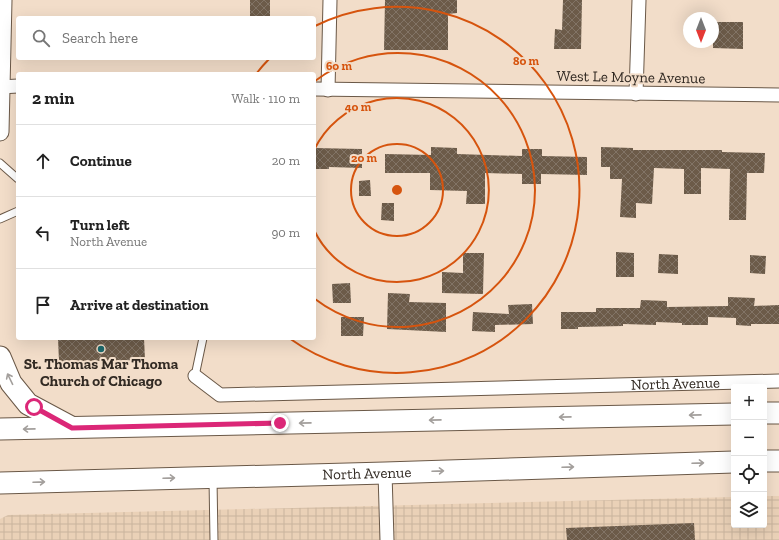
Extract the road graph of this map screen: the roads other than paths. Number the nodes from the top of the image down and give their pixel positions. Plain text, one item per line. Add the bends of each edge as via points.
1 (3, 0) edge
2 (330, 0) edge
3 (639, 0) edge
4 (16, 86) edge
5 (0, 87) edge
6 (316, 89) edge
7 (328, 90) junction
8 (636, 94) junction
9 (779, 95) edge
10 (0, 132) edge
11 (0, 163) edge
12 (16, 177) edge
13 (16, 212) edge
14 (0, 218) edge
15 (203, 340) edge
16 (0, 357) edge
17 (195, 376) joint
18 (779, 381) edge
19 (767, 413) edge
20 (779, 413) edge
21 (731, 414) edge
22 (72, 428) junction
23 (0, 429) edge
24 (767, 461) edge
25 (779, 461) edge
26 (731, 462) edge
27 (385, 473) junction
28 (213, 477) junction
29 (0, 483) edge
30 (214, 540) edge
31 (387, 540) edge

1 - 5 street
2 - 7 street
3 - 8 street
4 - 5 street
5 - 10 street
6 - 7 street, West Le Moyne Avenue
7 - 8 street, West Le Moyne Avenue
8 - 9 street, West Le Moyne Avenue
11 - 12 lane
13 - 14 lane
15 - 17 lane
22 -> 16 main road via 28,404 12,383
17 - 18 street, North Avenue via 220,395
19 - 20 main road
21 -> 22 main road
22 -> 23 main road
24 - 25 main road
27 -> 26 main road, North Avenue
27 - 28 main road, North Avenue
27 - 31 street
29 -> 28 main road, North Avenue
28 - 30 lane

